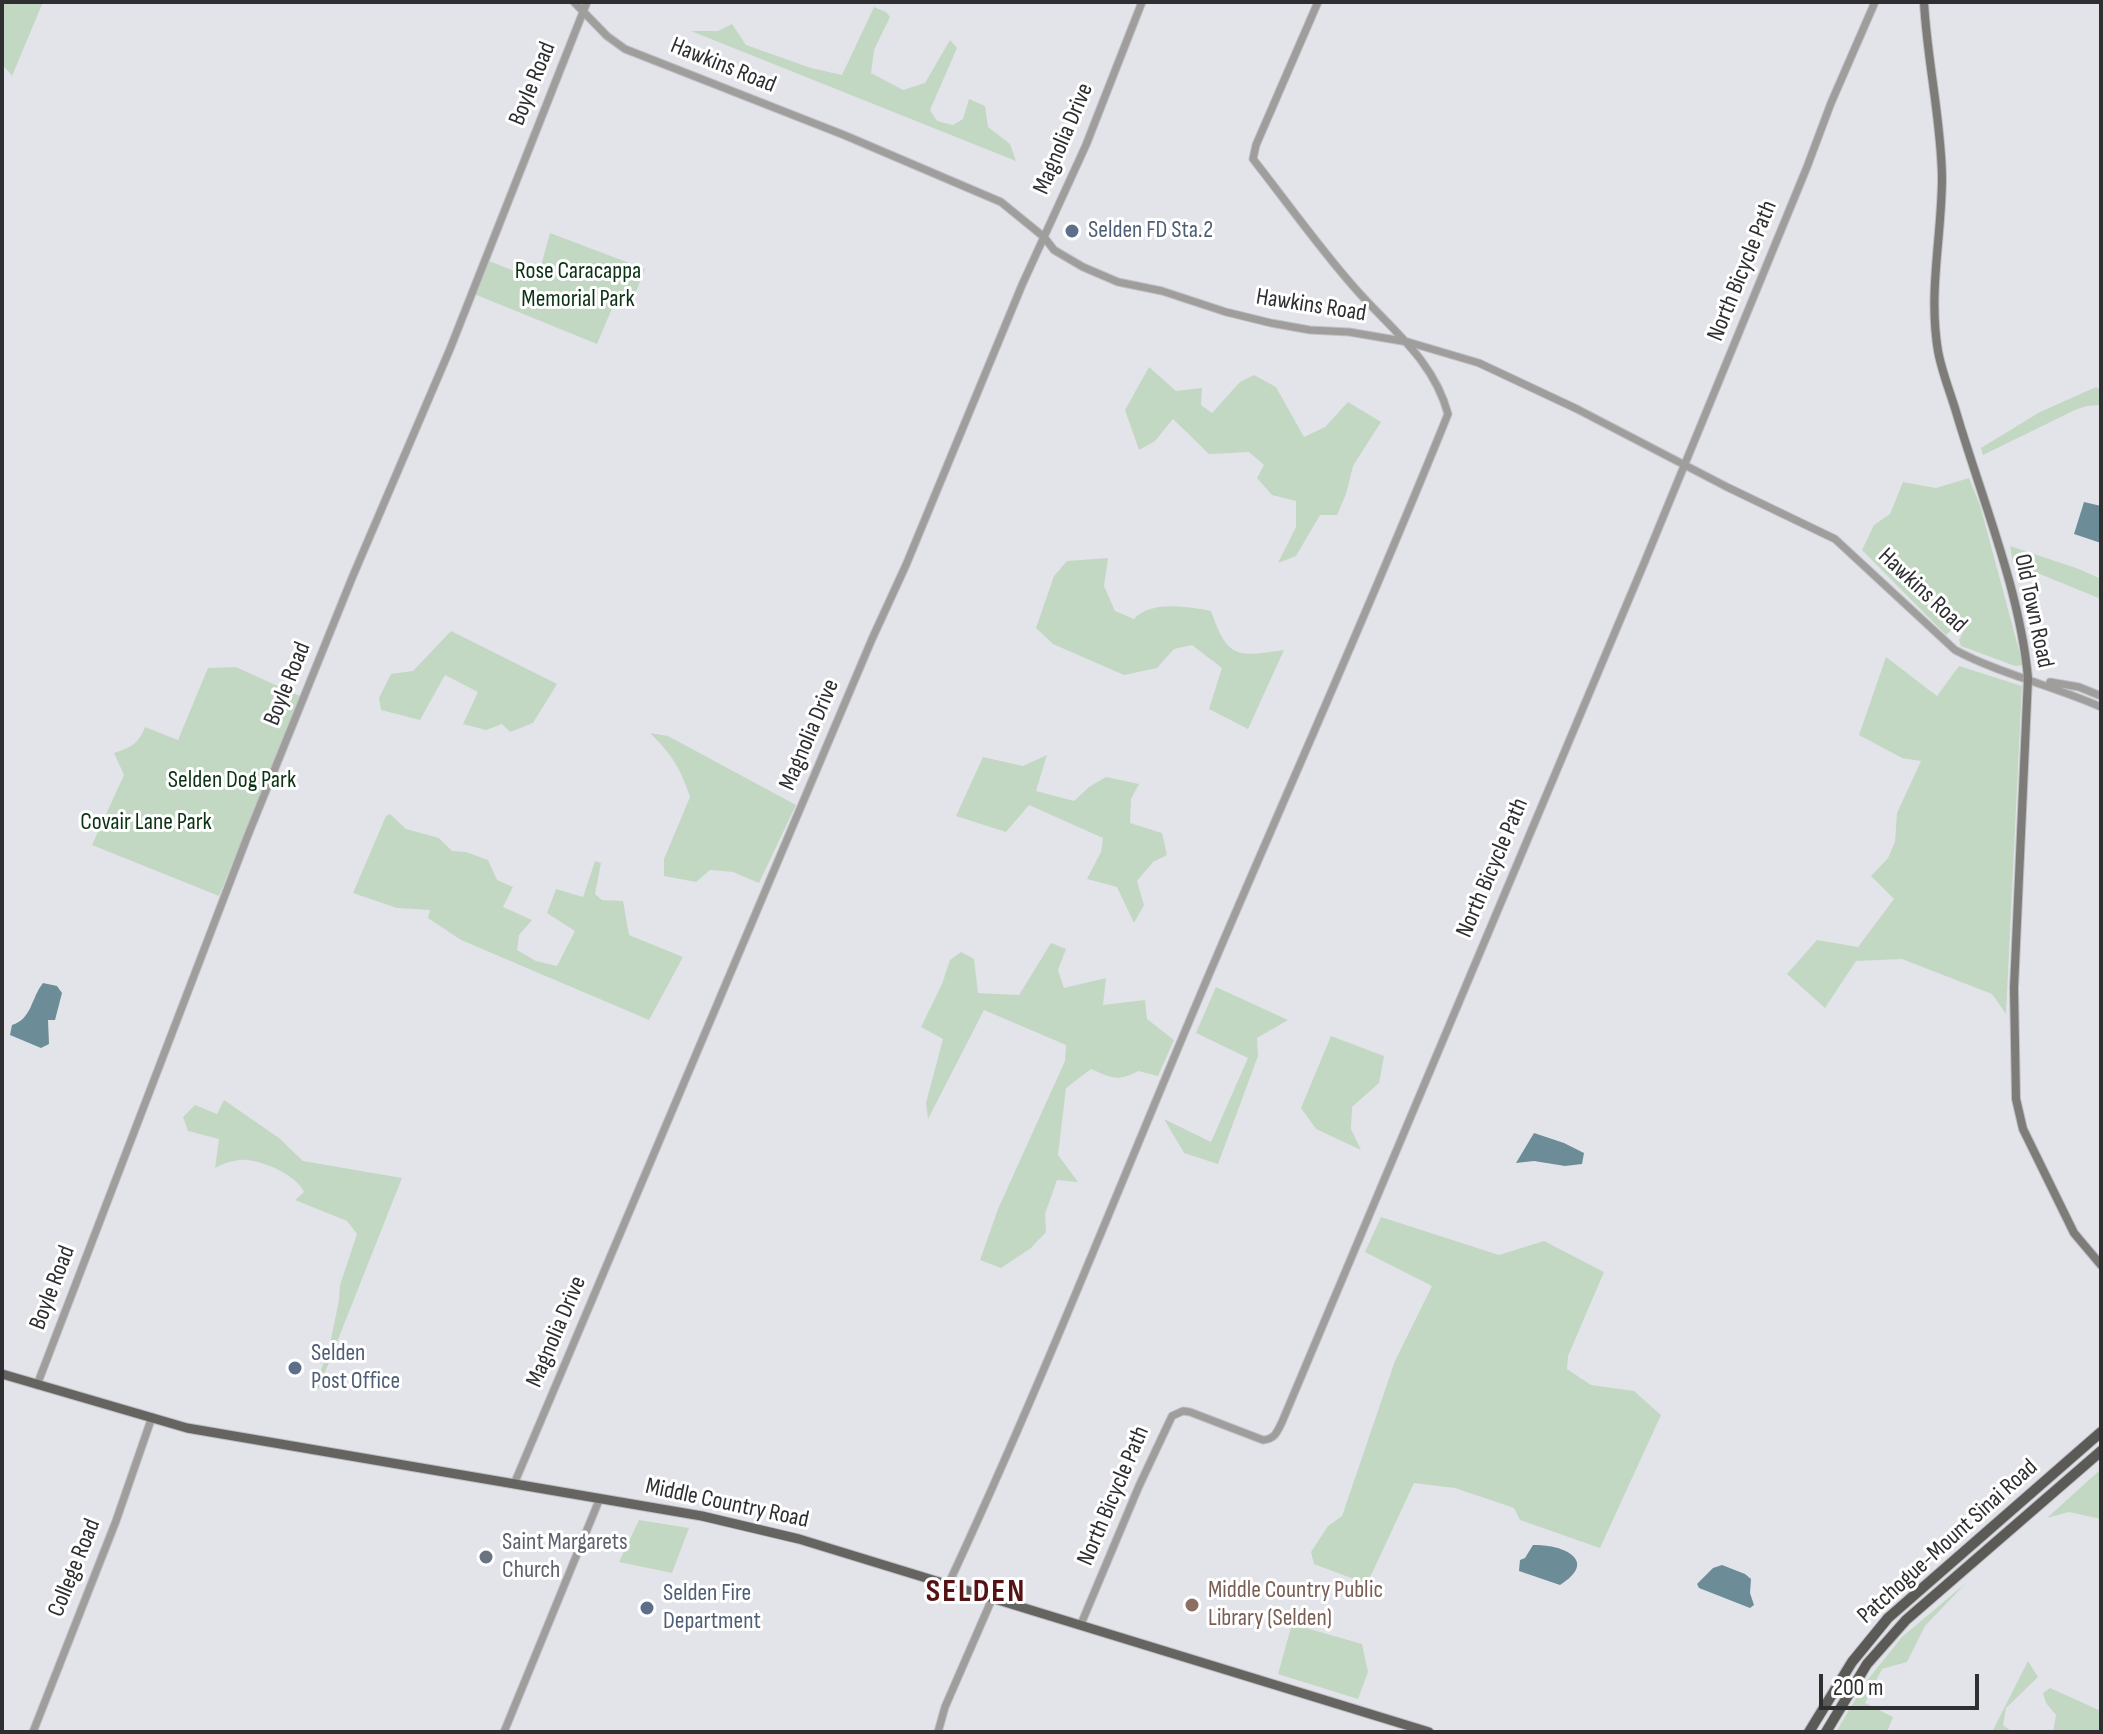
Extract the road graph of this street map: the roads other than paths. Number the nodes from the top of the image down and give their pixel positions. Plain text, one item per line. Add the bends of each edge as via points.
1 (574, 2) edge
2 (589, 2) edge
3 (1142, 2) edge
4 (1318, 2) edge
5 (1875, 2) edge
6 (1924, 2) edge
7 (584, 11) junction
8 (602, 31) junction
9 (575, 35) junction
10 (1052, 219) junction
11 (1029, 224) junction
12 (1044, 237) junction
13 (1408, 342) junction
14 (1684, 463) junction
15 (2028, 678) junction
16 (2101, 696) edge
17 (2101, 707) edge
18 (2101, 1265) edge
19 (2, 1374) edge
20 (37, 1385) junction
21 (152, 1417) junction
22 (2101, 1432) edge
23 (2101, 1451) edge
24 (514, 1484) junction
25 (600, 1498) junction
26 (948, 1585) junction
27 (992, 1599) junction
28 (1081, 1624) junction
29 (33, 1732) edge
30 (504, 1732) edge
31 (938, 1732) edge
32 (1429, 1732) edge
33 (1809, 1732) edge
34 (1826, 1732) edge

1 - 7 street, Hawkins Road
2 - 7 street, Boyle Road
2 - 8 street
3 - 10 street, Magnolia Drive
4 - 13 street via 1253,159 1354,287
5 - 14 street, North Bicycle Path
6 - 15 main road, Old Town Road via 1941,156 1933,285 1938,354 2010,585
7 - 8 street, Hawkins Road
7 - 9 street, Boyle Road
8 - 9 street via 590,27
8 - 11 street, Hawkins Road via 625,49 984,194
9 - 20 street, Boyle Road via 248,835
10 - 11 street via 1040,226
10 - 12 street, Magnolia Drive
11 - 12 street, Hawkins Road
12 - 13 street, Hawkins Road via 1054,250 1118,282 1271,323
12 - 24 street, Magnolia Drive
13 - 14 street, Hawkins Road via 1479,363
13 - 26 street via 1434,377 1448,414 1016,1437
14 - 15 street, Hawkins Road via 1835,539 1955,650
14 - 28 street, North Bicycle Path via 1275,1436 1263,1440 1190,1412 1172,1416
15 - 16 street
15 - 17 street
15 - 18 main road, Old Town Road via 2017,879 2016,1099 2023,1129 2074,1233
19 - 20 main road, Middle Country Road
20 - 21 main road, Middle Country Road
21 - 24 main road, Middle Country Road via 189,1428
21 - 29 street, College Road
22 - 33 highway, Patchogue-Mount Sinai Road via 1888,1618 1852,1662
23 - 34 highway, Patchogue-Mount Sinai Road via 1906,1620 1867,1664
24 - 25 main road, Middle Country Road
25 - 26 main road, Middle Country Road via 799,1539
25 - 30 street
26 - 27 main road, Middle Country Road
27 - 28 main road, Middle Country Road
27 - 31 street
28 - 32 main road, Middle Country Road

